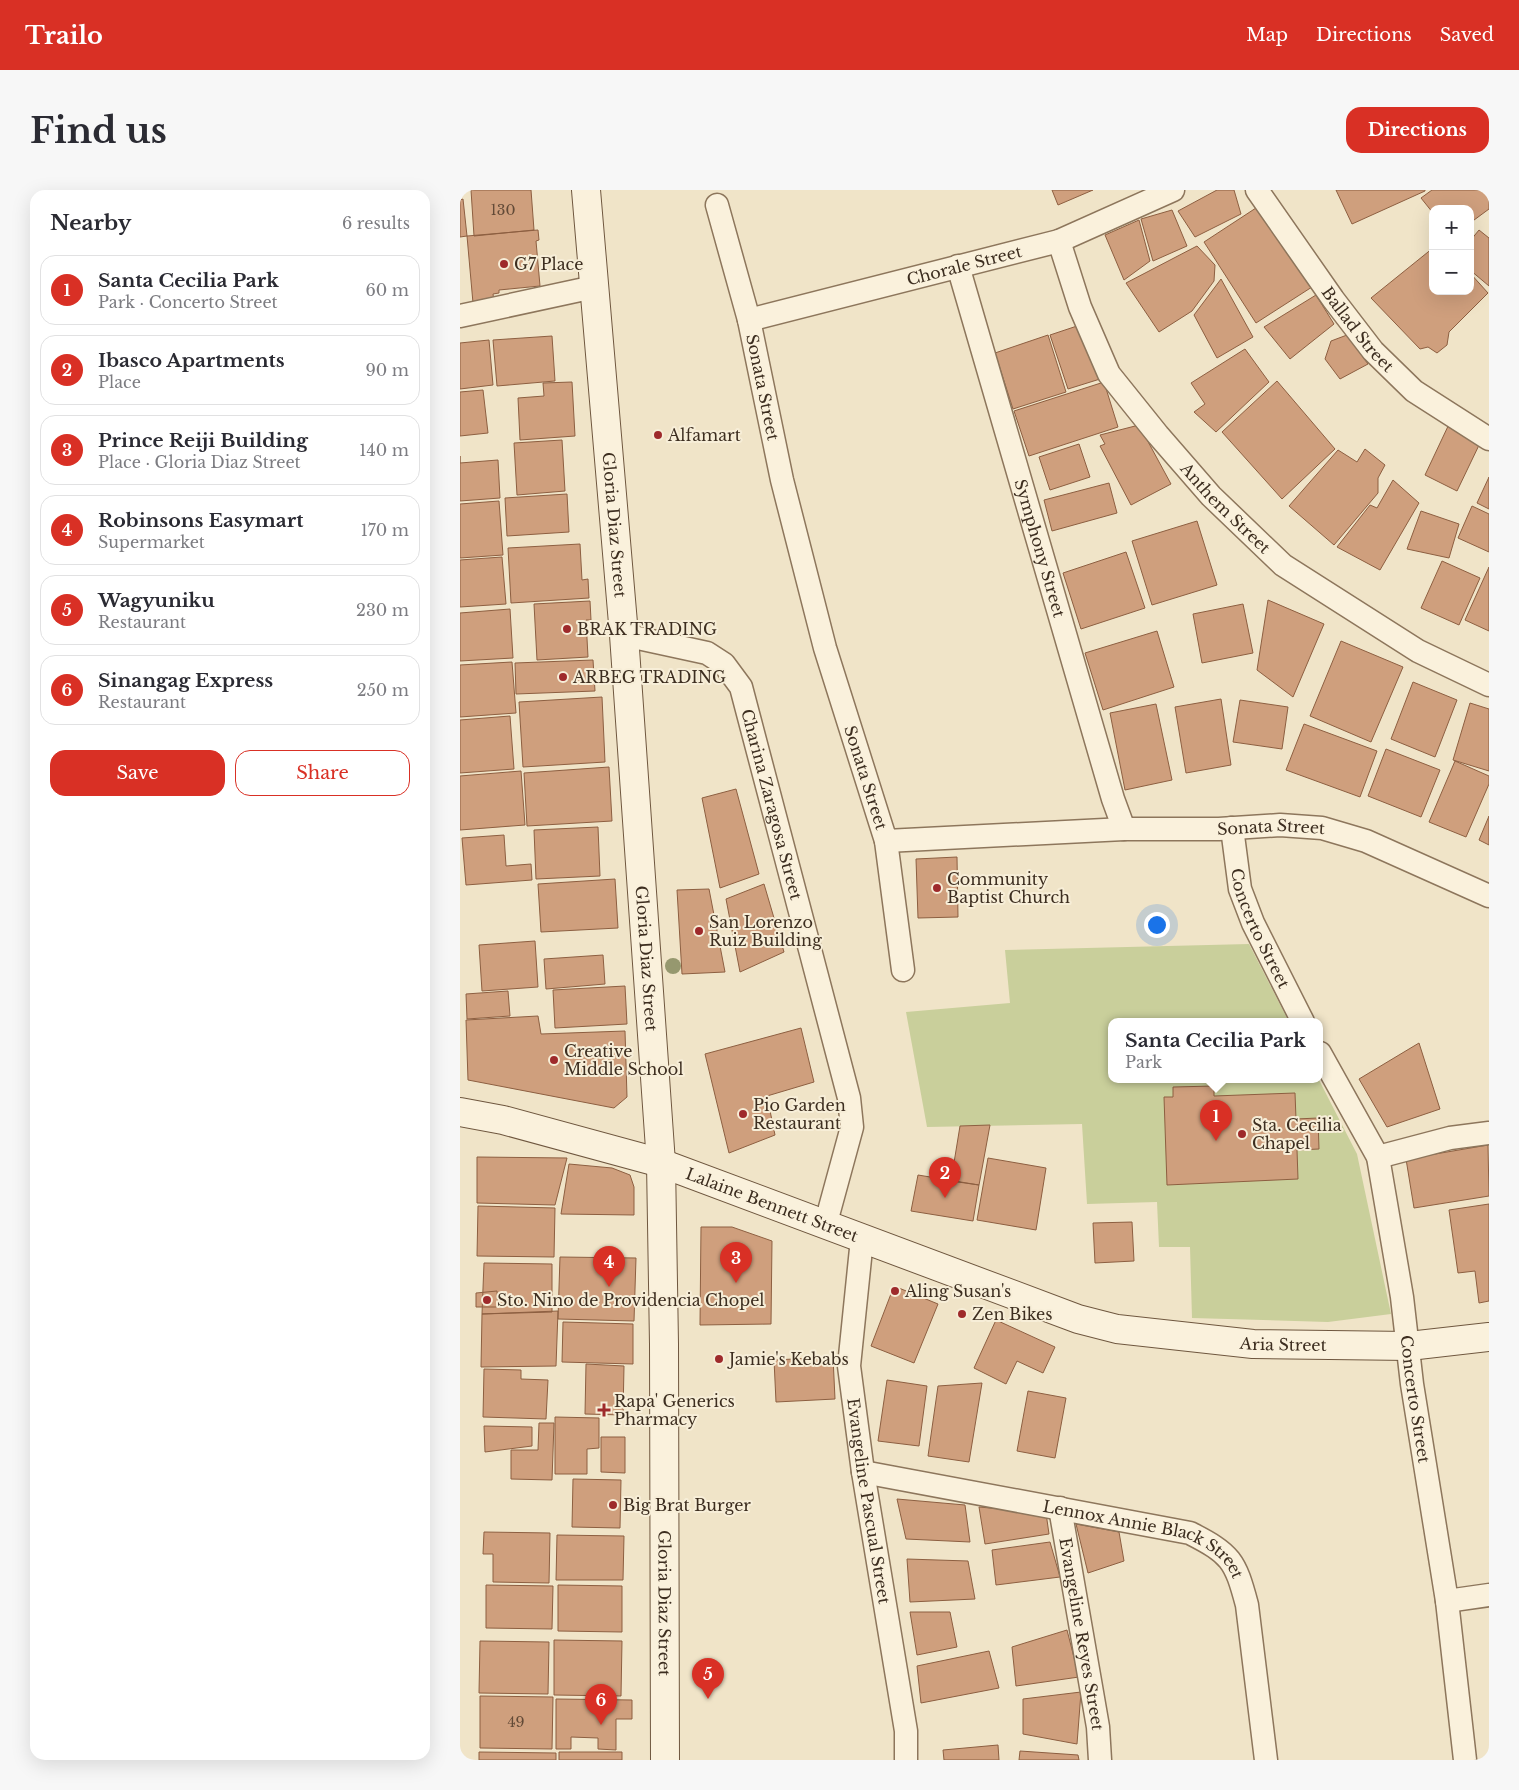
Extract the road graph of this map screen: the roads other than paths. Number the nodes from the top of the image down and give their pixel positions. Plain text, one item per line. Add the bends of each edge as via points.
1 (586, 190) edge
2 (1173, 190) edge
3 (1257, 190) edge
4 (717, 205) dead end
5 (1059, 241) junction
6 (958, 266) junction
7 (594, 287) junction
8 (460, 316) edge
9 (749, 320) junction
10 (1489, 439) edge
11 (624, 635) junction
12 (1489, 685) edge
13 (1232, 828) junction
14 (1124, 829) junction
15 (886, 841) junction
16 (1489, 896) edge
17 (903, 970) dead end
18 (1301, 1018) edge
19 (1323, 1058) edge
20 (460, 1112) edge
21 (1489, 1133) edge
22 (1378, 1157) junction
23 (661, 1163) junction
24 (825, 1226) junction
25 (862, 1240) junction
26 (1078, 1319) joint
27 (1489, 1337) edge
28 (1409, 1346) junction
29 (863, 1472) junction
30 (1060, 1508) junction
31 (1489, 1595) edge
32 (1447, 1601) junction
33 (665, 1760) edge
34 (906, 1760) edge
35 (1100, 1760) edge
36 (1266, 1760) edge
37 (1465, 1760) edge

1 - 7 street, Gloria Diaz Street
2 - 5 street, Chorale Street
3 - 10 street, Ballad Street via 1373,351 1414,391
4 - 9 street, Sonata Street
5 - 6 street, Chorale Street
5 - 12 street, Anthem Street via 1080,307 1109,374 1211,496 1282,565 1418,651
6 - 9 street, Chorale Street
6 - 14 street, Symphony Street
7 - 8 street
7 - 11 street, Gloria Diaz Street
9 - 15 street, Sonata Street via 782,480 825,648
11 - 23 street, Gloria Diaz Street
11 - 24 street, Charina Zaragosa Street via 707,653 724,664 741,687 849,1098 852,1127
13 - 14 street, Sonata Street
13 - 16 street, Sonata Street via 1280,825 1322,828 1366,840
13 - 18 street, Concerto Street via 1240,889
14 - 15 street, Sonata Street
15 - 17 street
19 - 22 street, Concerto Street
20 - 23 street, Lalaine Bennett Street via 503,1120
21 - 22 street via 1450,1138
22 - 28 street, Concerto Street
23 - 24 street, Lalaine Bennett Street
23 - 33 street, Gloria Diaz Street
24 - 25 street, Lalaine Bennett Street
25 - 26 street, Lalaine Bennett Street
25 - 29 street, Evangeline Pascual Street via 849,1366
26 - 28 street, Aria Street via 1117,1329 1253,1344
27 - 28 street, Aria Street
28 - 32 street, Concerto Street via 1412,1384
29 - 30 street, Lennox Annie Black Street
29 - 34 street, Evangeline Pascual Street via 906,1731
30 - 35 street, Evangeline Reyes Street via 1098,1727
30 - 36 street, Lennox Annie Black Street via 1190,1533 1215,1546 1231,1560 1241,1580 1247,1605
31 - 32 street
32 - 37 street, Concerto Street

